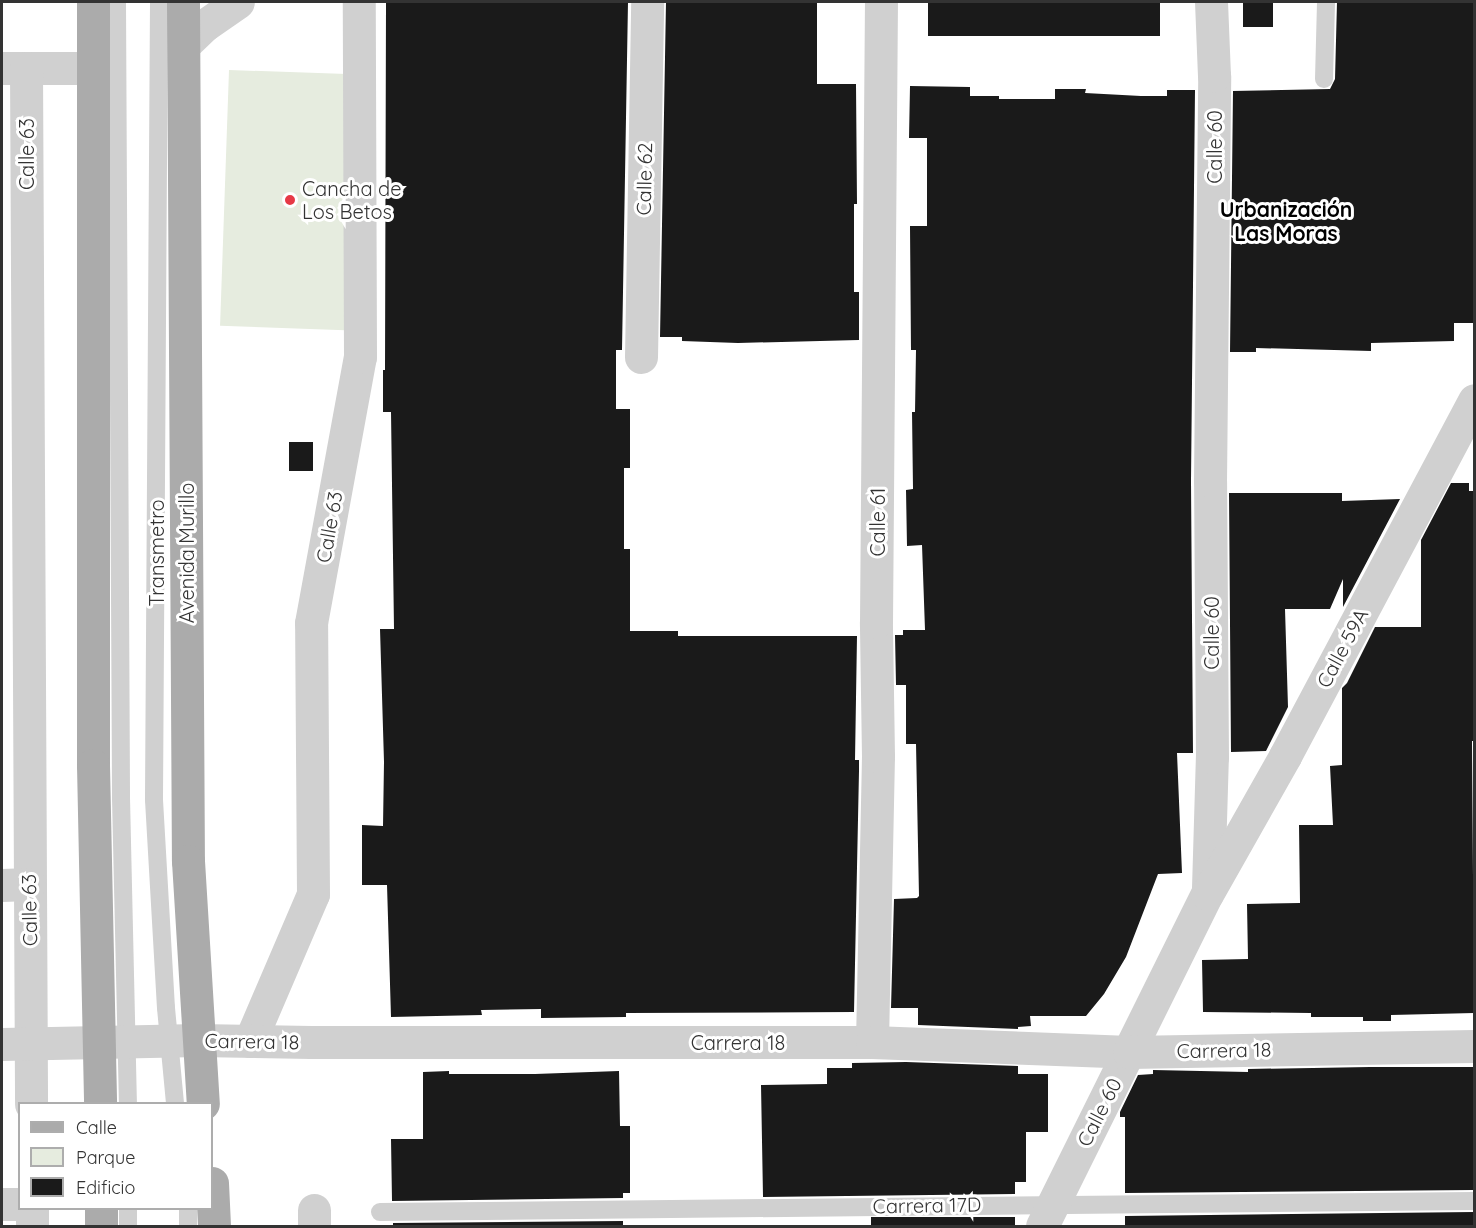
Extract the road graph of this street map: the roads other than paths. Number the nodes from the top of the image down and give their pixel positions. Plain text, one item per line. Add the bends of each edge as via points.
1 (93, 2) edge
2 (117, 2) edge
3 (178, 2) edge
4 (238, 2) edge
5 (359, 2) edge
6 (647, 2) edge
7 (881, 2) edge
8 (1211, 2) edge
9 (1326, 2) edge
10 (184, 45) junction
11 (14, 68) edge
12 (95, 68) junction
13 (1324, 79) dead end
14 (14, 281) edge
15 (641, 357) dead end
16 (1474, 400) edge
17 (14, 439) edge
18 (14, 583) edge
19 (14, 738) edge
20 (15, 885) edge
21 (1208, 894) junction
22 (183, 1040) junction
23 (114, 1041) junction
24 (250, 1041) junction
25 (872, 1042) junction
26 (16, 1043) edge
27 (1474, 1046) edge
28 (1129, 1052) junction
29 (31, 1102) edge
30 (100, 1102) edge
31 (128, 1102) edge
32 (175, 1102) edge
33 (202, 1102) edge
34 (1474, 1200) edge
35 (2, 1204) edge
36 (18, 1204) edge
37 (213, 1206) edge
38 (32, 1210) edge
39 (101, 1210) edge
40 (128, 1210) edge
41 (188, 1210) edge
42 (380, 1212) dead end
43 (1048, 1215) edge
44 (32, 1227) edge
45 (102, 1227) edge
46 (128, 1227) edge
47 (188, 1227) edge
48 (214, 1227) edge

1 - 12 main road
2 - 23 lane, Transmetro via 121,798
3 - 10 main road, Avenida Murillo
3 - 22 lane, Transmetro via 154,800
4 - 10 street
5 - 24 street, Calle 63 via 360,357 311,623 313,894
6 - 15 street, Calle 62
7 - 25 street, Calle 61 via 878,756
8 - 21 street, Calle 60 via 1212,757
9 - 13 lane
10 - 22 main road, Avenida Murillo via 188,861
11 - 12 street
11 - 14 street, Calle 63
12 - 23 main road via 93,765
14 - 17 street, Calle 63
16 - 21 street, Calle 59A
17 - 18 street, Calle 63
18 - 19 street, Calle 63
19 - 20 street, Calle 63
20 - 26 street, Calle 63
21 - 28 street, Calle 60
22 - 23 street, Carrera 18
22 - 24 street, Carrera 18
22 - 32 lane, Transmetro
22 - 33 main road, Avenida Murillo
23 - 26 street, Carrera 18
23 - 30 main road
23 - 31 lane, Transmetro
24 - 25 street, Carrera 18
25 - 28 street, Carrera 18
26 - 29 street, Calle 63
27 - 28 street, Carrera 18
28 - 43 street, Calle 60
34 - 43 lane, Carrera 17D
35 - 36 street
37 - 48 main road
38 - 44 street
39 - 45 main road
40 - 46 lane
41 - 47 lane
42 - 43 lane, Carrera 17D

